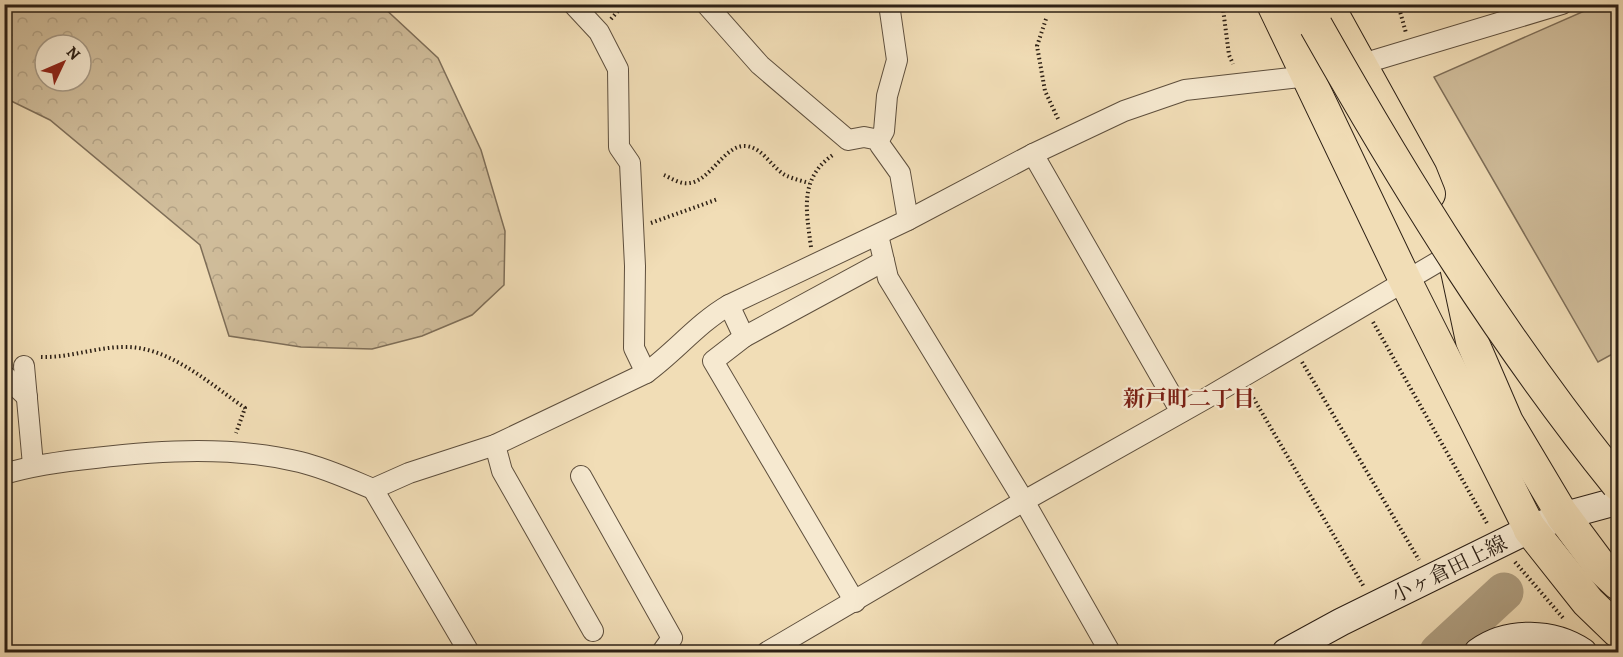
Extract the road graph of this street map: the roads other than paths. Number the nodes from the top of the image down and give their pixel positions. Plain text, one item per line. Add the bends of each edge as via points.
1 (573, 4) edge
2 (706, 4) edge
3 (889, 4) edge
4 (1551, 6) edge
5 (1294, 9) edge
6 (1361, 64) junction
7 (1309, 77) junction
8 (879, 140) junction
9 (1033, 154) junction
10 (908, 220) junction
11 (878, 235) junction
12 (1454, 253) junction
13 (884, 261) junction
14 (1406, 282) junction
15 (729, 305) junction
16 (744, 337) junction
17 (24, 366) road end
18 (646, 373) junction
19 (4, 375) edge
20 (27, 397) junction
21 (1181, 412) junction
22 (495, 445) junction
23 (33, 465) junction
24 (4, 474) edge
25 (581, 476) dead end
26 (1618, 484) edge
27 (373, 489) junction
28 (1024, 501) junction
29 (1618, 501) edge
30 (1563, 516) junction
31 (1530, 529) junction
32 (1618, 583) edge
33 (855, 602) junction
34 (593, 631) dead end
35 (1618, 631) edge
36 (470, 652) edge
37 (662, 652) edge
38 (767, 652) edge
39 (1110, 652) edge
40 (1286, 652) edge
41 (1478, 652) edge
42 (1583, 652) edge

1 - 18 street via 599,32 618,69 619,147 630,163 634,348
2 - 8 street via 760,65 848,140
3 - 8 street via 897,60
4 - 6 street
5 - 6 main road
5 - 7 main road
5 - 26 highway, bridge via 1506,334
6 - 7 street
6 - 12 main road via 1421,174
7 - 9 street via 1185,90 1124,111
7 - 14 main road
8 - 10 street via 900,173
9 - 10 street
9 - 21 street
10 - 11 street
11 - 13 street
11 - 15 street
12 - 14 street
12 - 30 main road via 1472,341 1507,422
13 - 16 street
13 - 28 street via 888,278
14 - 21 street
14 - 31 main road
15 - 16 street
15 - 18 street via 712,315
16 - 33 street via 713,361
17 - 20 street
18 - 22 street
19 - 20 street
20 - 23 street
21 - 28 street
22 - 27 street
22 - 34 street via 502,471
23 - 24 street
23 - 27 street via 142,452 229,452 300,462
25 - 37 street via 672,638
27 - 36 street
28 - 33 street
28 - 39 street
29 - 30 main road, 小ヶ倉田上線
30 - 31 main road, 小ヶ倉田上線
30 - 32 highway
31 - 35 highway via 1588,602
31 - 40 main road, 小ヶ倉田上線
33 - 38 street
41 - 42 main road via 1488,645 1533,635

